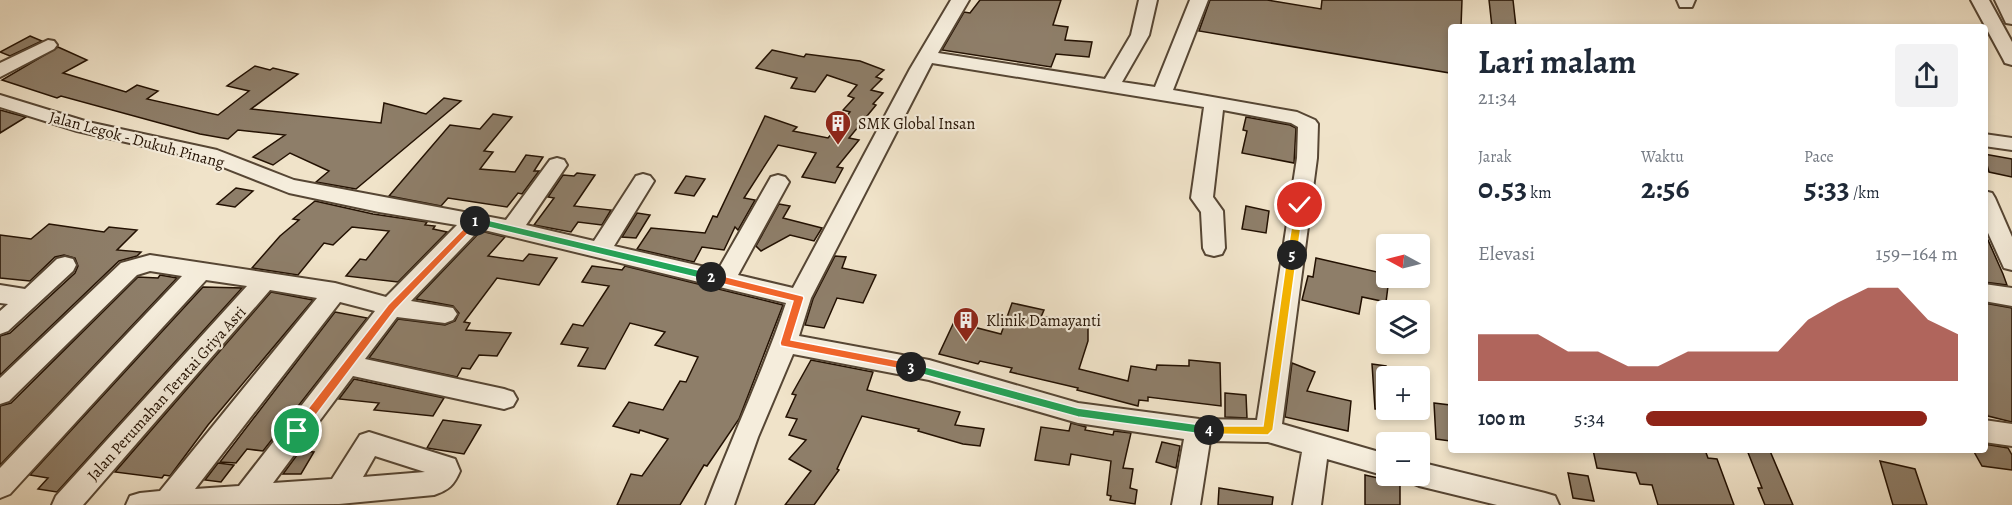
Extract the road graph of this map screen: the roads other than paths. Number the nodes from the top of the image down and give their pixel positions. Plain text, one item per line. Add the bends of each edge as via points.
1 (960, 0) edge
2 (1148, 0) edge
3 (1199, 0) edge
4 (1980, 0) edge
5 (2004, 0) edge
6 (2012, 19) edge
7 (2005, 34) edge
8 (48, 45) dead end
9 (926, 57) junction
10 (2012, 59) edge
11 (0, 71) edge
12 (1109, 87) junction
13 (1162, 94) junction
14 (0, 101) edge
15 (1214, 102) junction
16 (1988, 141) edge
17 (2012, 144) edge
18 (557, 165) dead end
19 (643, 181) dead end
20 (778, 182) dead end
21 (1988, 207) edge
22 (475, 220) junction
23 (512, 228) junction
24 (1214, 248) dead end
25 (600, 250) junction
26 (2012, 262) edge
27 (65, 265) dead end
28 (201, 270) junction
29 (724, 280) junction
30 (266, 281) junction
31 (335, 292) junction
32 (1988, 293) edge
33 (0, 294) edge
34 (2012, 297) edge
35 (30, 298) junction
36 (799, 298) junction
37 (391, 307) junction
38 (445, 314) dead end
39 (0, 325) edge
40 (785, 343) junction
41 (347, 364) junction
42 (0, 394) edge
43 (504, 399) dead end
44 (1199, 430) junction
45 (1268, 430) junction
46 (1988, 432) edge
47 (2012, 435) edge
48 (1316, 445) junction
49 (1376, 462) edge
50 (1430, 477) edge
51 (0, 486) edge
52 (339, 492) dead end
53 (246, 498) junction
54 (153, 504) edge
55 (66, 505) edge
56 (720, 505) edge
57 (1186, 505) edge
58 (1307, 505) edge
59 (1545, 505) edge

1 - 9 street
2 - 12 street via 1142,30
3 - 13 street
4 - 7 street
5 - 6 street
7 - 10 street
8 - 11 street
9 - 12 street
9 - 36 street
12 - 13 street
13 - 15 street
14 - 22 street, Jalan Legok - Dukuh Pinang via 84,127 210,155 289,186
15 - 24 street via 1202,198 1212,211
15 - 45 street via 1296,118 1308,124 1307,158
16 - 17 street
18 - 23 street
19 - 25 street
20 - 29 street
21 - 26 street
22 - 23 street, Jalan Legok - Dukuh Pinang
22 - 37 street
23 - 25 street, Jalan Legok - Dukuh Pinang
25 - 29 street, Jalan Legok - Dukuh Pinang
27 - 35 street
28 - 30 street
28 - 42 street via 150,263 129,269
28 - 51 street
29 - 36 street, Jalan Legok - Dukuh Pinang
30 - 31 street
30 - 55 street, Jalan Perumahan Teratai Griya Asri
31 - 37 street
31 - 54 street
32 - 34 street
33 - 35 street
35 - 39 street
36 - 40 street
37 - 38 street
37 - 41 street
40 - 44 street via 929,370 1078,413
40 - 56 street
41 - 43 street
41 - 53 street
44 - 45 street
44 - 57 street
45 - 48 street
46 - 47 street
48 - 49 street
48 - 58 street
50 - 59 street
52 - 53 street
53 - 54 street

